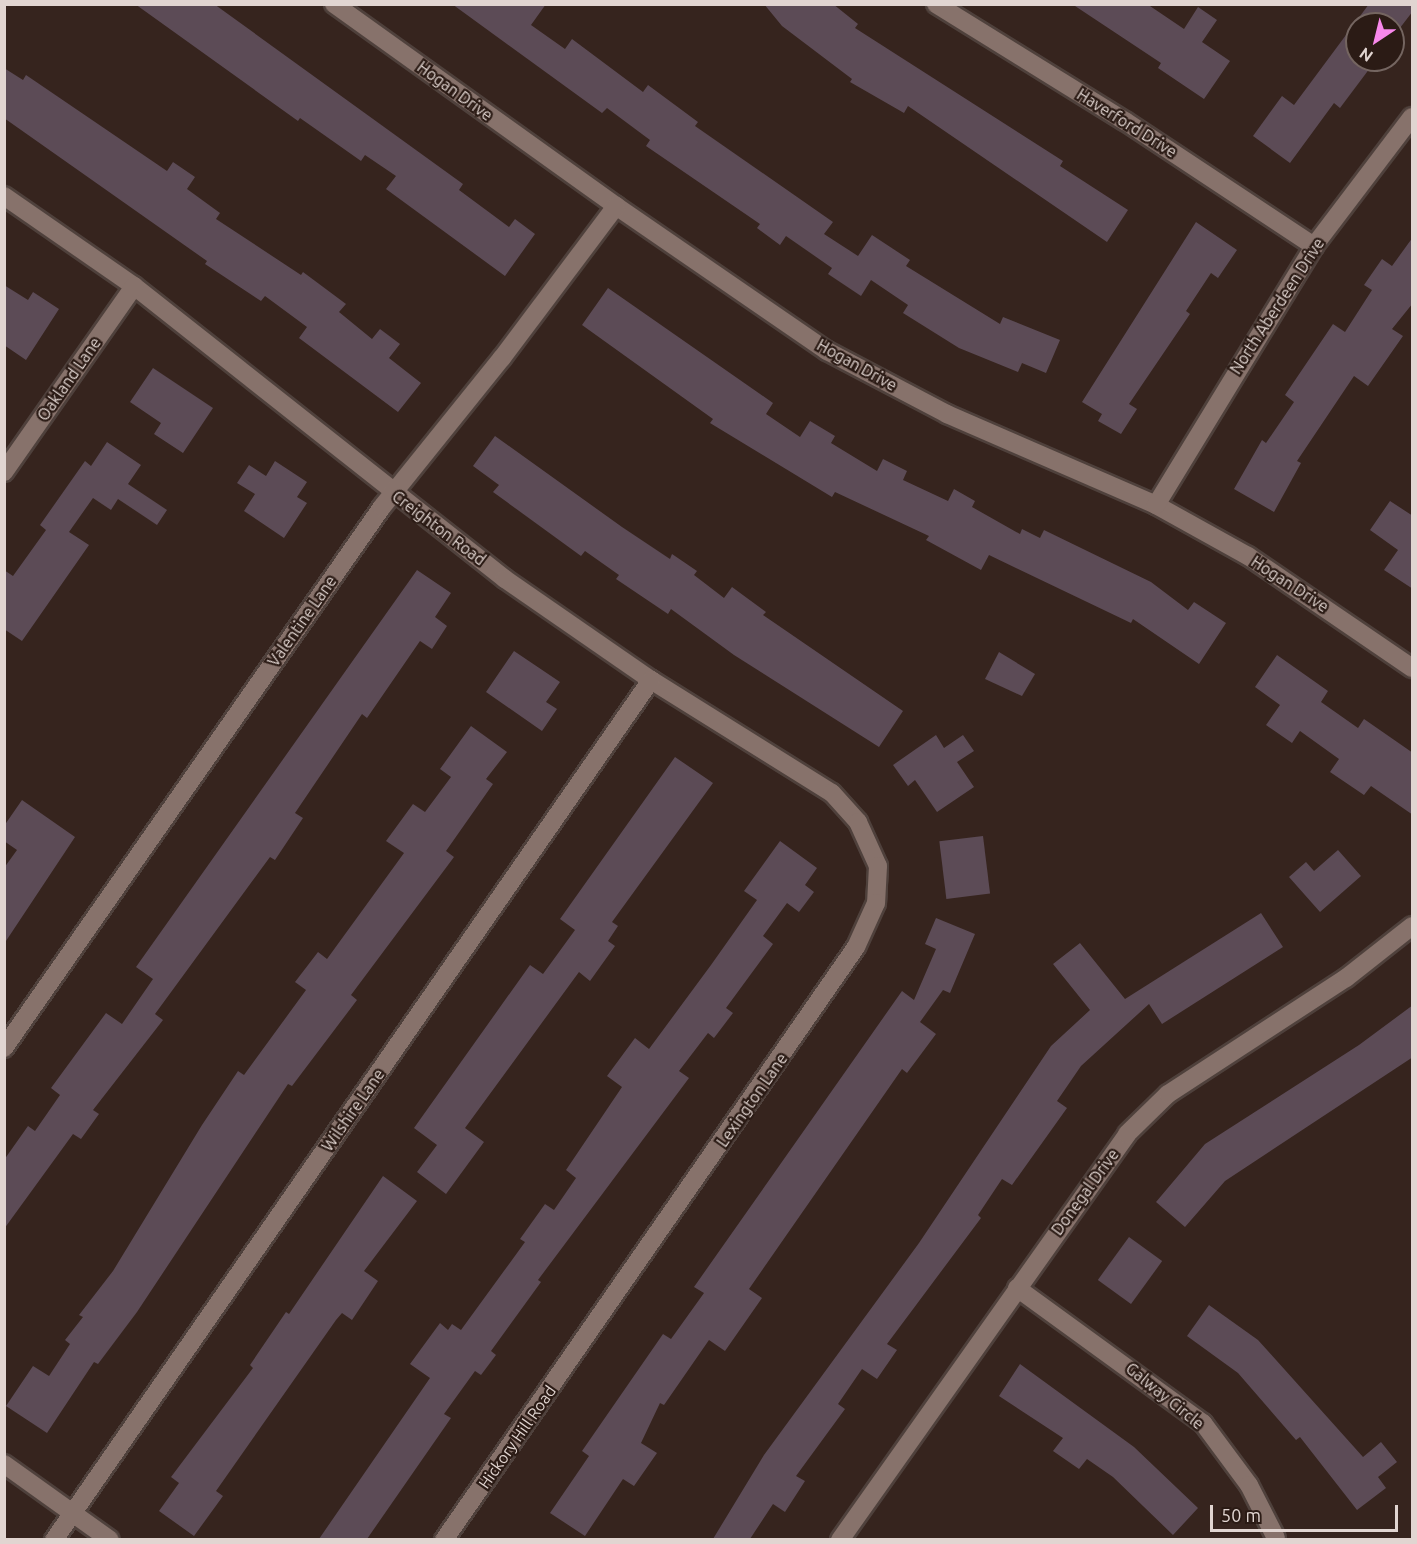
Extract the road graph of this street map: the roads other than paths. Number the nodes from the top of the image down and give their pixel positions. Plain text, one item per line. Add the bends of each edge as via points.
1 (936, 4) edge
2 (336, 5) edge
3 (1413, 117) edge
4 (4, 196) edge
5 (616, 206) junction
6 (1314, 246) junction
7 (134, 286) junction
8 (4, 472) edge
9 (393, 493) junction
10 (1155, 504) junction
11 (1413, 668) edge
12 (651, 680) junction
13 (872, 853) joint
14 (1413, 926) edge
15 (4, 1048) edge
16 (1017, 1288) junction
17 (589, 1334) joint
18 (4, 1464) edge
19 (73, 1514) junction
20 (1276, 1538) edge
21 (54, 1539) edge
22 (110, 1539) edge
23 (444, 1539) edge
24 (840, 1539) edge

1 - 6 street, Haverford Drive via 1144,133
2 - 5 street, Hogan Drive
3 - 6 street, North Aberdeen Drive
4 - 7 street, Creighton Road
5 - 9 street, Valentine Lane via 502,358
5 - 10 street, Hogan Drive via 827,351 946,414
6 - 10 street, North Aberdeen Drive
7 - 8 street, Oakland Lane
7 - 9 street, Creighton Road
9 - 12 street, Creighton Road via 505,579
9 - 15 street, Valentine Lane
10 - 11 street, Hogan Drive via 1248,556
12 - 13 street, Creighton Road via 832,794 858,822
12 - 19 street, Wilshire Lane
13 - 17 street, Lexington Lane via 878,866 876,903 856,947
14 - 16 street, Donegal Drive via 1346,978 1168,1094 1127,1134
16 - 20 street, Galway Circle via 1203,1423 1249,1485
16 - 24 street, Donegal Drive
17 - 23 street, Hickory Hill Road
18 - 19 street
19 - 21 street, Wilshire Lane
19 - 22 street

